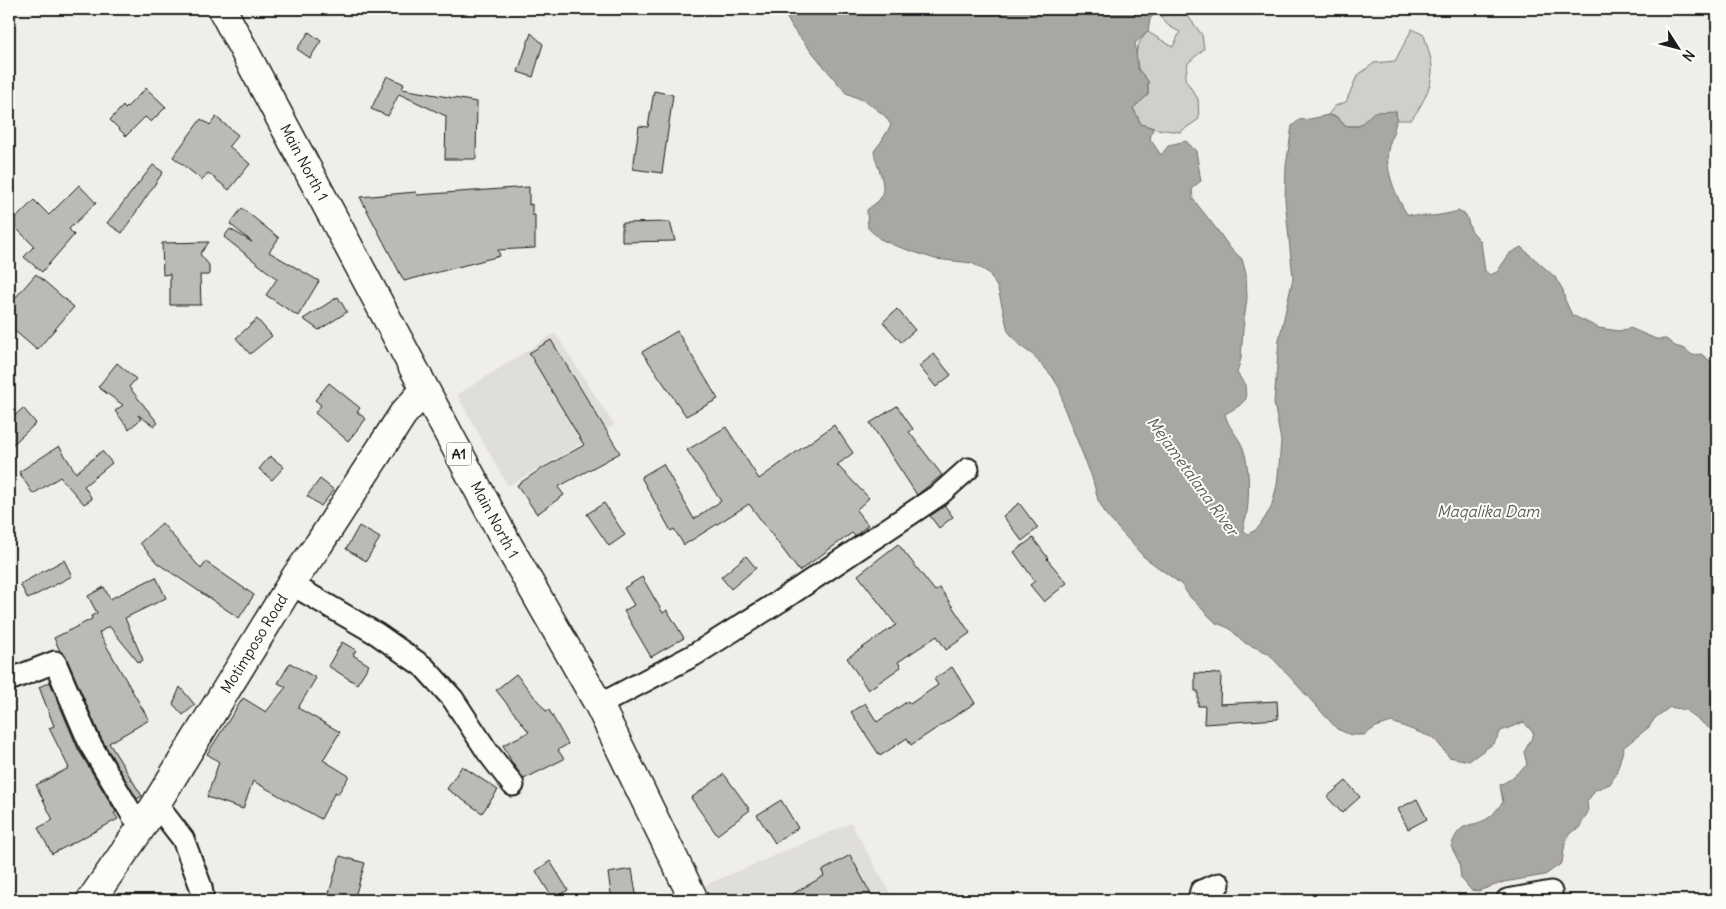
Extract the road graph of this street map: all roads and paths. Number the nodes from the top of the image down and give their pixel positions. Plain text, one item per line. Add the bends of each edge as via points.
1 (222, 9) edge
2 (424, 391) junction
3 (968, 469) dead end
4 (291, 584) junction
5 (9, 680) edge
6 (599, 705) junction
7 (513, 785) dead end
8 (150, 814) junction
9 (1219, 884) dead end
10 (1551, 892) dead end
11 (91, 900) edge
12 (203, 900) edge
13 (694, 900) edge
14 (1199, 900) edge
15 (1507, 900) edge

1 - 2 main road, Main North 1 / A1
2 - 4 main road, Motimposo Road via 403,414
2 - 6 main road, Main North 1 / A1 via 508,547
3 - 6 street via 940,494 772,606 694,655
4 - 7 street via 377,634 424,667 452,699
4 - 8 main road, Motimposo Road
5 - 8 street via 55,662 90,744 133,816
6 - 13 main road, Main North 1 / A1
8 - 11 main road, Motimposo Road
8 - 12 street via 183,839
9 - 14 street via 1201,891
10 - 15 street

